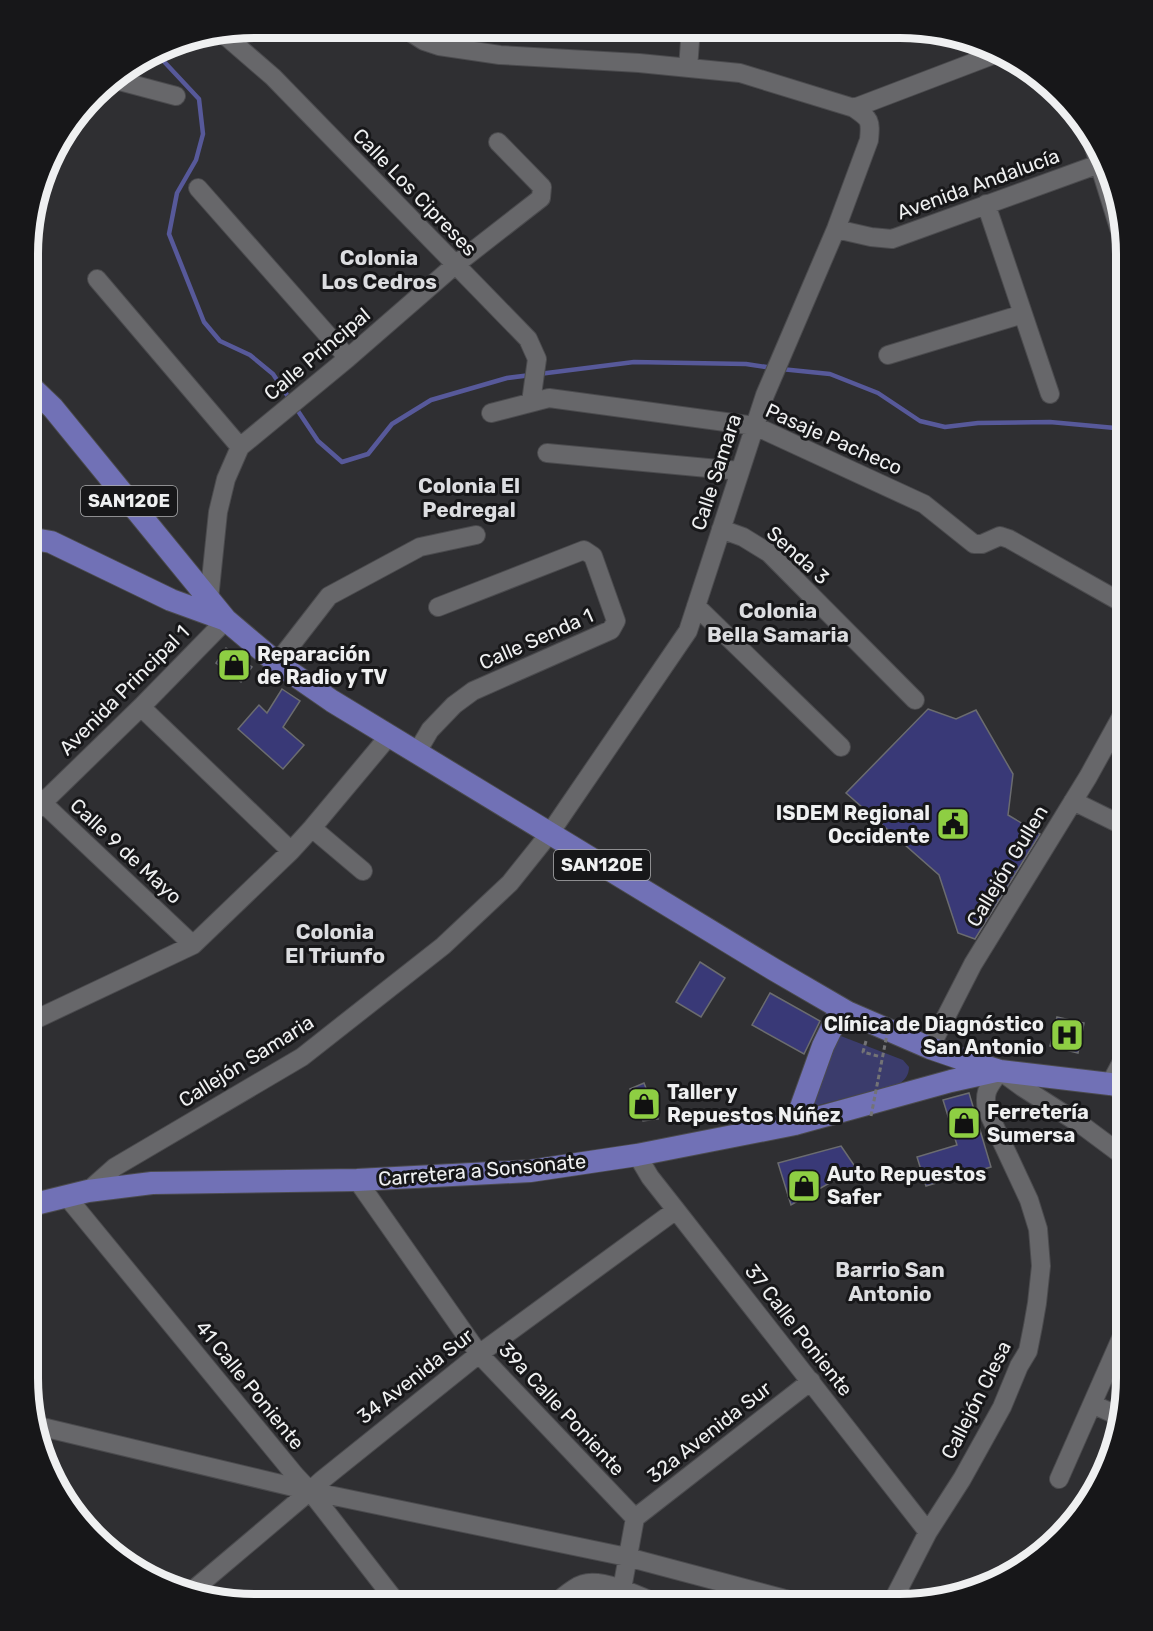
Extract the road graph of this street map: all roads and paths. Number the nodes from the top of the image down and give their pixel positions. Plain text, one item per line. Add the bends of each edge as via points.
1 (419, 38) edge
2 (690, 38) edge
3 (229, 39) edge
4 (988, 57) edge
5 (688, 68) junction
6 (123, 81) edge
7 (176, 96) dead end
8 (854, 108) junction
9 (498, 142) dead end
10 (1096, 165) edge
11 (198, 188) dead end
12 (986, 204) junction
13 (836, 229) junction
14 (455, 265) junction
15 (97, 279) dead end
16 (1023, 314) junction
17 (888, 355) dead end
18 (348, 358) junction
19 (38, 394) edge
20 (1050, 394) dead end
21 (531, 402) junction
22 (490, 413) dead end
23 (755, 426) junction
24 (240, 447) junction
25 (547, 453) dead end
26 (740, 471) junction
27 (721, 529) junction
28 (476, 534) dead end
29 (38, 540) edge
30 (209, 599) junction
31 (1116, 600) edge
32 (696, 606) junction
33 (438, 608) dead end
34 (226, 620) junction
35 (277, 663) junction
36 (915, 700) dead end
37 (141, 707) junction
38 (1116, 726) edge
39 (389, 736) junction
40 (1108, 741) junction
41 (1116, 745) edge
42 (841, 747) dead end
43 (417, 752) junction
44 (38, 798) edge
45 (1073, 801) junction
46 (43, 802) junction
47 (38, 807) edge
48 (1116, 822) edge
49 (312, 828) junction
50 (550, 833) junction
51 (291, 851) junction
52 (363, 871) dead end
53 (193, 945) junction
54 (841, 1009) junction
55 (38, 1018) edge
56 (890, 1019) dead end
57 (930, 1048) junction
58 (863, 1052) dead end
59 (881, 1057) junction
60 (1000, 1071) junction
61 (1116, 1086) edge
62 (871, 1116) dead end
63 (795, 1124) junction
64 (1116, 1151) edge
65 (637, 1155) junction
66 (357, 1180) junction
67 (77, 1194) junction
68 (38, 1203) edge
69 (676, 1210) junction
70 (1116, 1348) edge
71 (479, 1354) junction
72 (811, 1381) junction
73 (1092, 1404) junction
74 (1113, 1413) edge
75 (44, 1427) edge
76 (1059, 1479) dead end
77 (310, 1491) junction
78 (635, 1518) junction
79 (928, 1532) junction
80 (627, 1557) junction
81 (198, 1586) edge
82 (622, 1588) junction
83 (390, 1594) edge
84 (567, 1594) edge
85 (636, 1594) edge
86 (766, 1594) edge
87 (897, 1594) edge

1 - 5 street via 439,46 500,55
2 - 5 street
3 - 14 street, Calle Los Cipreses via 273,77
4 - 8 street
5 - 8 street via 740,73
6 - 7 street
8 - 13 street, Calle Samara via 867,118 869,140
9 - 14 street, Calle Principal via 542,187 541,198
10 - 12 street, Avenida Andalucía
11 - 18 street
12 - 13 street, Avenida Andalucía via 892,239
12 - 16 street
13 - 23 street, Calle Samara
14 - 18 street, Calle Principal
14 - 21 street, Calle Los Cipreses via 528,339 537,359
15 - 24 street
16 - 17 street
16 - 20 street
18 - 24 street, Calle Principal
19 - 30 main road, SAN120E
21 - 22 street, Pasaje Pacheco
21 - 23 street, Pasaje Pacheco via 549,398
23 - 26 street, Calle Samara
23 - 31 street, Pasaje Pacheco via 924,504 974,544 1000,536 1009,538
24 - 30 street, Calle Principal via 226,479 218,512
25 - 26 street
26 - 27 street, Calle Samara
27 - 32 street, Calle Samara
27 - 36 street, Senda 3 via 769,553
28 - 35 street via 420,547 328,596
29 - 34 main road, SAN120E via 51,542 171,600
30 - 34 main road, SAN120E
32 - 42 street
32 - 50 street, Calle Samara via 688,631
33 - 43 street, Calle Senda 1 via 584,550 593,556 616,621 611,630 473,691 430,730
34 - 35 main road, SAN120E
34 - 37 street, Avenida Principal 1
35 - 39 main road, SAN120E
37 - 46 street, Avenida Principal 1
37 - 51 street
38 - 40 street, Callejón Gullen
39 - 43 main road, SAN120E
39 - 49 street
40 - 41 street
40 - 45 street, Callejón Gullen
43 - 50 main road, SAN120E
44 - 46 street, Calle 9 de Mayo
45 - 48 street
45 - 57 street, Callejón Gullen via 974,964
46 - 47 street, Avenida Principal 1
46 - 53 street, Calle 9 de Mayo
49 - 51 street
49 - 52 street
50 - 54 main road, SAN120E
50 - 67 street, Callejón Samaria via 510,883 443,946 302,1057 115,1167
51 - 53 street
53 - 55 street
54 - 57 main road, SAN120E
54 - 63 main road
56 - 59 path, bridge
57 - 60 main road, SAN120E
58 - 59 path
59 - 62 path, bridge
60 - 61 main road
60 - 63 main road, Carretera a Sonsonate
60 - 64 street
60 - 79 street, Callejón Clesa via 986,1092 985,1101 1038,1229 1041,1266 1037,1303 1028,1351 1002,1407
63 - 65 main road, Carretera a Sonsonate
65 - 66 main road, Carretera a Sonsonate via 530,1171
65 - 69 street, 37 Calle Poniente
66 - 67 main road, Carretera a Sonsonate via 152,1183
66 - 71 street, 39a Calle Poniente
67 - 68 main road, Carretera a Sonsonate
67 - 77 street, 41 Calle Poniente
69 - 71 street, 34 Avenida Sur
69 - 72 street, 37 Calle Poniente
70 - 73 street
71 - 77 street, 34 Avenida Sur
71 - 78 street, 39a Calle Poniente
72 - 78 street, 32a Avenida Sur
72 - 79 street, 37 Calle Poniente
73 - 74 street
73 - 76 street
75 - 77 street
77 - 80 street
77 - 81 street, 34 Avenida Sur
77 - 83 street, 41 Calle Poniente
78 - 80 street
79 - 87 street, Callejón Clesa
80 - 82 street
80 - 86 street
82 - 84 street via 591,1583
82 - 85 street

